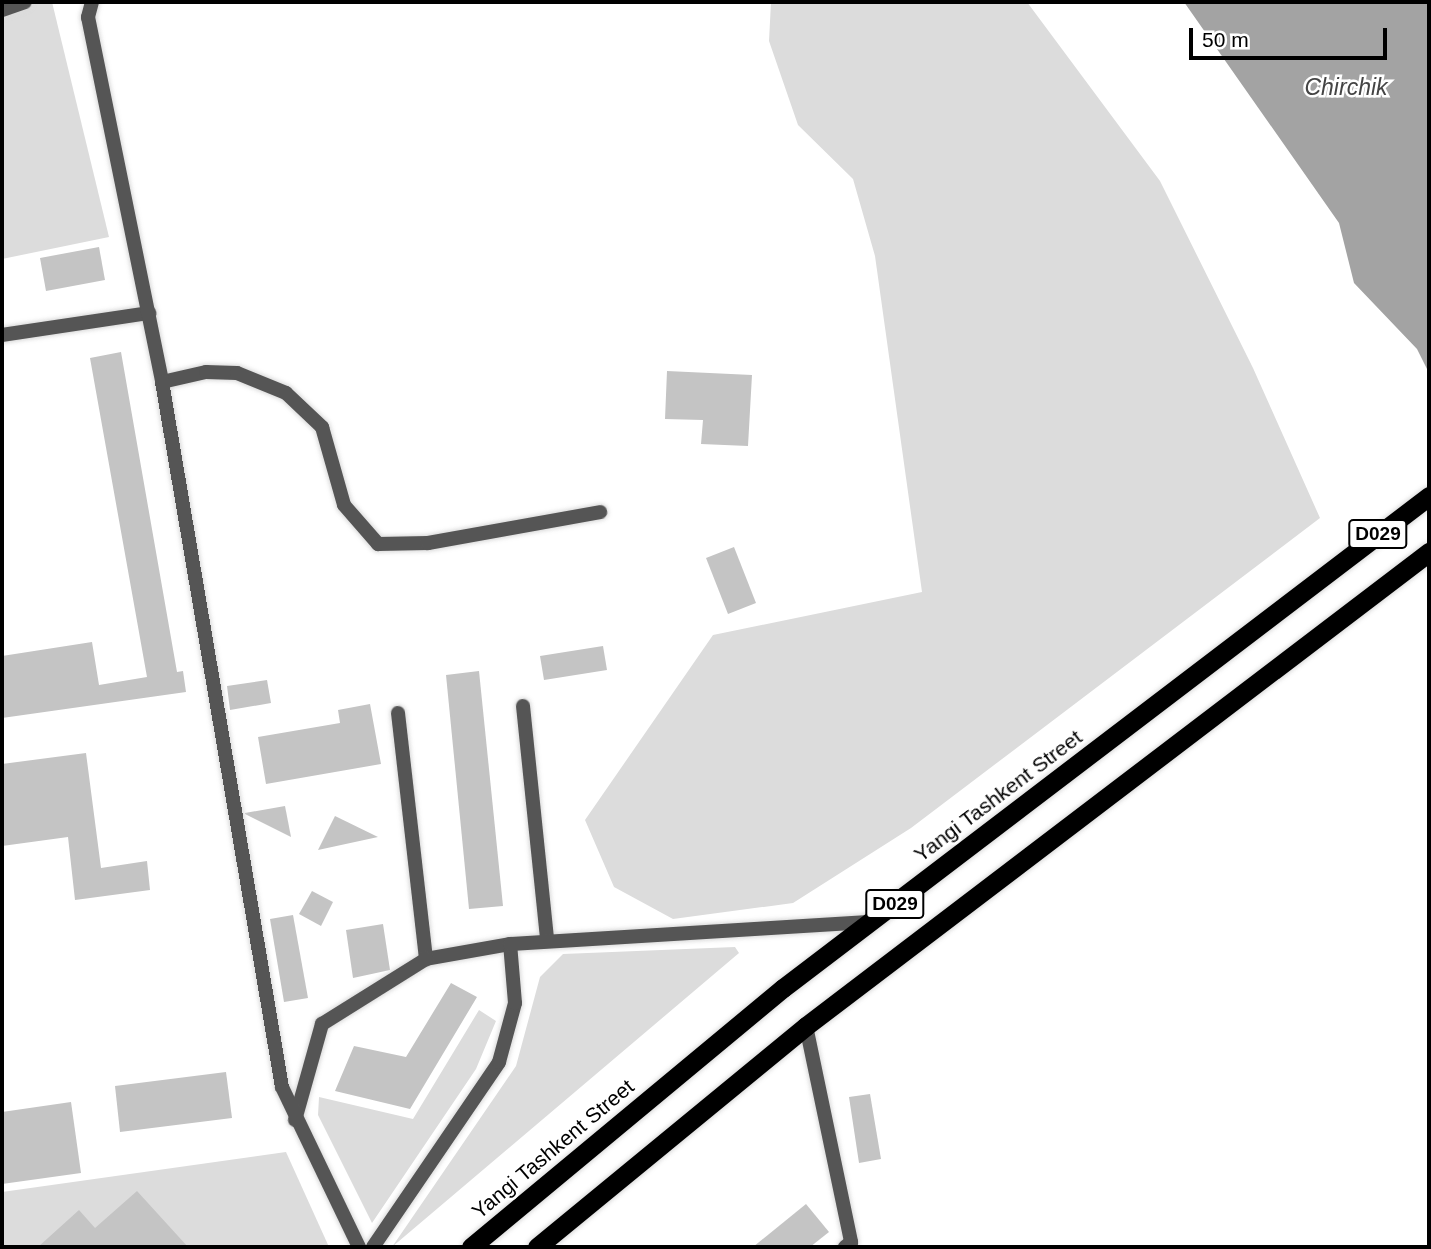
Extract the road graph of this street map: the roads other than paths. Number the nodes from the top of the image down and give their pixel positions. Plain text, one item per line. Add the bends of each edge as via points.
1 (25, 2) edge
2 (92, 2) edge
3 (5, 6) edge
4 (149, 313) junction
5 (2, 334) edge
6 (162, 383) junction
7 (1429, 496) edge
8 (600, 512) dead end
9 (1429, 552) edge
10 (523, 706) dead end
11 (398, 713) dead end
12 (871, 922) junction
13 (547, 940) junction
14 (510, 944) junction
15 (426, 959) junction
16 (806, 1026) junction
17 (295, 1120) junction
18 (359, 1247) edge
19 (373, 1247) edge
20 (471, 1247) edge
21 (537, 1247) edge
22 (845, 1247) edge

1 - 3 street
2 - 4 street via 88,17
4 - 5 street
4 - 6 street
6 - 8 street via 206,372 237,373 286,393 323,427 344,505 378,544 428,543
6 - 17 street via 282,1087
7 - 12 highway, Yangi Tashkent Street / D029
9 - 16 highway, D029
10 - 13 street
11 - 15 street
12 - 13 street
12 - 20 highway, Yangi Tashkent Street / D029
13 - 14 street
14 - 15 street
14 - 19 street via 515,1003 499,1062
15 - 17 street via 322,1024
16 - 21 highway, D029
16 - 22 street via 851,1242
17 - 18 street

